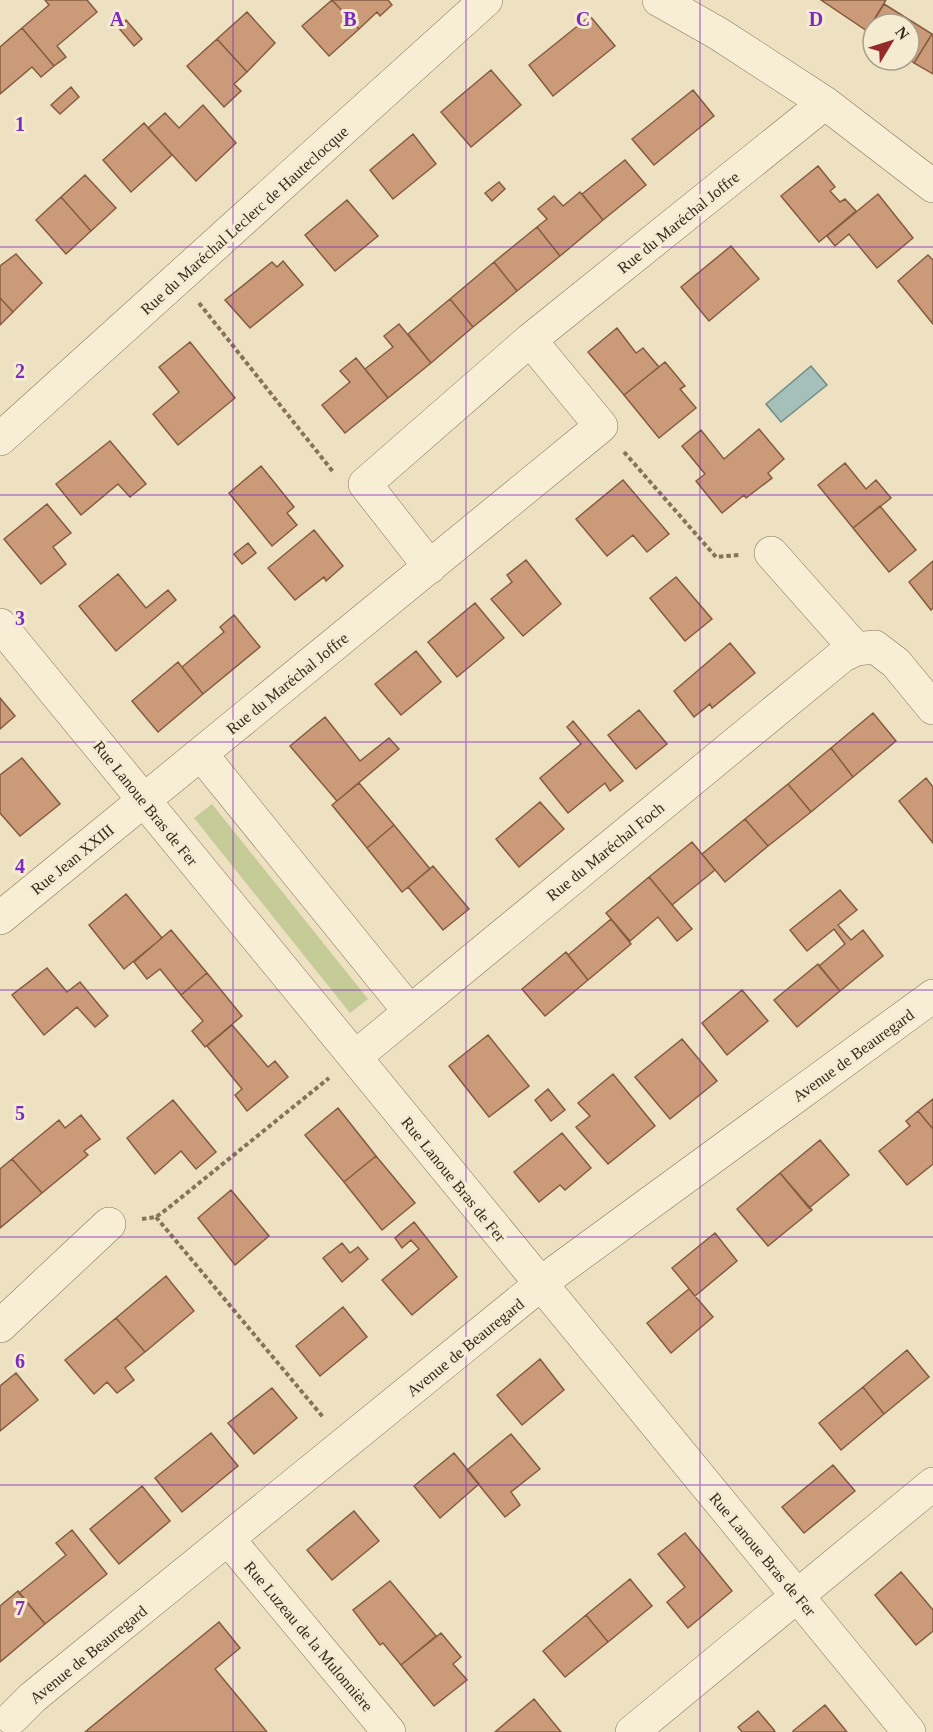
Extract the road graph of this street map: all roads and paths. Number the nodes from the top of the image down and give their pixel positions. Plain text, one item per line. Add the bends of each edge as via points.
1 (486, 0) edge
2 (659, 0) edge
3 (825, 103) junction
4 (933, 186) edge
5 (179, 279) junction
6 (530, 340) junction
7 (601, 426) junction
8 (0, 439) edge
9 (364, 484) junction
10 (771, 552) joint
11 (430, 567) junction
12 (0, 625) edge
13 (856, 649) junction
14 (933, 708) edge
15 (201, 754) junction
16 (144, 800) junction
17 (0, 918) edge
18 (933, 996) edge
19 (410, 1012) junction
20 (355, 1057) junction
21 (156, 1217) junction
22 (109, 1224) joint
23 (540, 1285) junction
24 (0, 1326) edge
25 (346, 1444) junction
26 (933, 1485) edge
27 (229, 1540) junction
28 (798, 1596) junction
29 (11, 1720) edge
30 (389, 1732) edge
31 (632, 1732) edge
32 (909, 1732) edge

1 - 5 street, Rue du Maréchal Leclerc de Hauteclocque
2 - 3 street
3 - 4 street
3 - 6 street, Rue du Maréchal Joffre
5 - 8 street, Rue du Maréchal Leclerc de Hauteclocque
5 - 9 path via 338,478
6 - 7 street
6 - 9 street, Rue du Maréchal Joffre
7 - 10 path via 716,557
7 - 11 street, Rue du Maréchal Joffre
9 - 11 street
10 - 13 street
11 - 15 street, Rue du Maréchal Joffre
12 - 16 street, Rue Lanoue Bras de Fer
13 - 14 street via 875,647 896,663
13 - 19 street, Rue du Maréchal Foch via 842,656
15 - 16 street, Rue du Maréchal Joffre
15 - 19 street
16 - 17 street, Rue Jean XXIII
16 - 20 street, Rue Lanoue Bras de Fer
18 - 23 street, Avenue de Beauregard
19 - 20 street, Rue du Maréchal Foch
20 - 21 path
20 - 23 street, Rue Lanoue Bras de Fer
21 - 22 path
21 - 25 path
22 - 24 street
23 - 25 street, Avenue de Beauregard
23 - 28 street, Rue Lanoue Bras de Fer
25 - 27 street, Avenue de Beauregard
26 - 28 street
27 - 29 street, Avenue de Beauregard via 33,1697
27 - 30 street, Rue Luzeau de la Mulonnière
28 - 31 street
28 - 32 street, Rue Lanoue Bras de Fer

